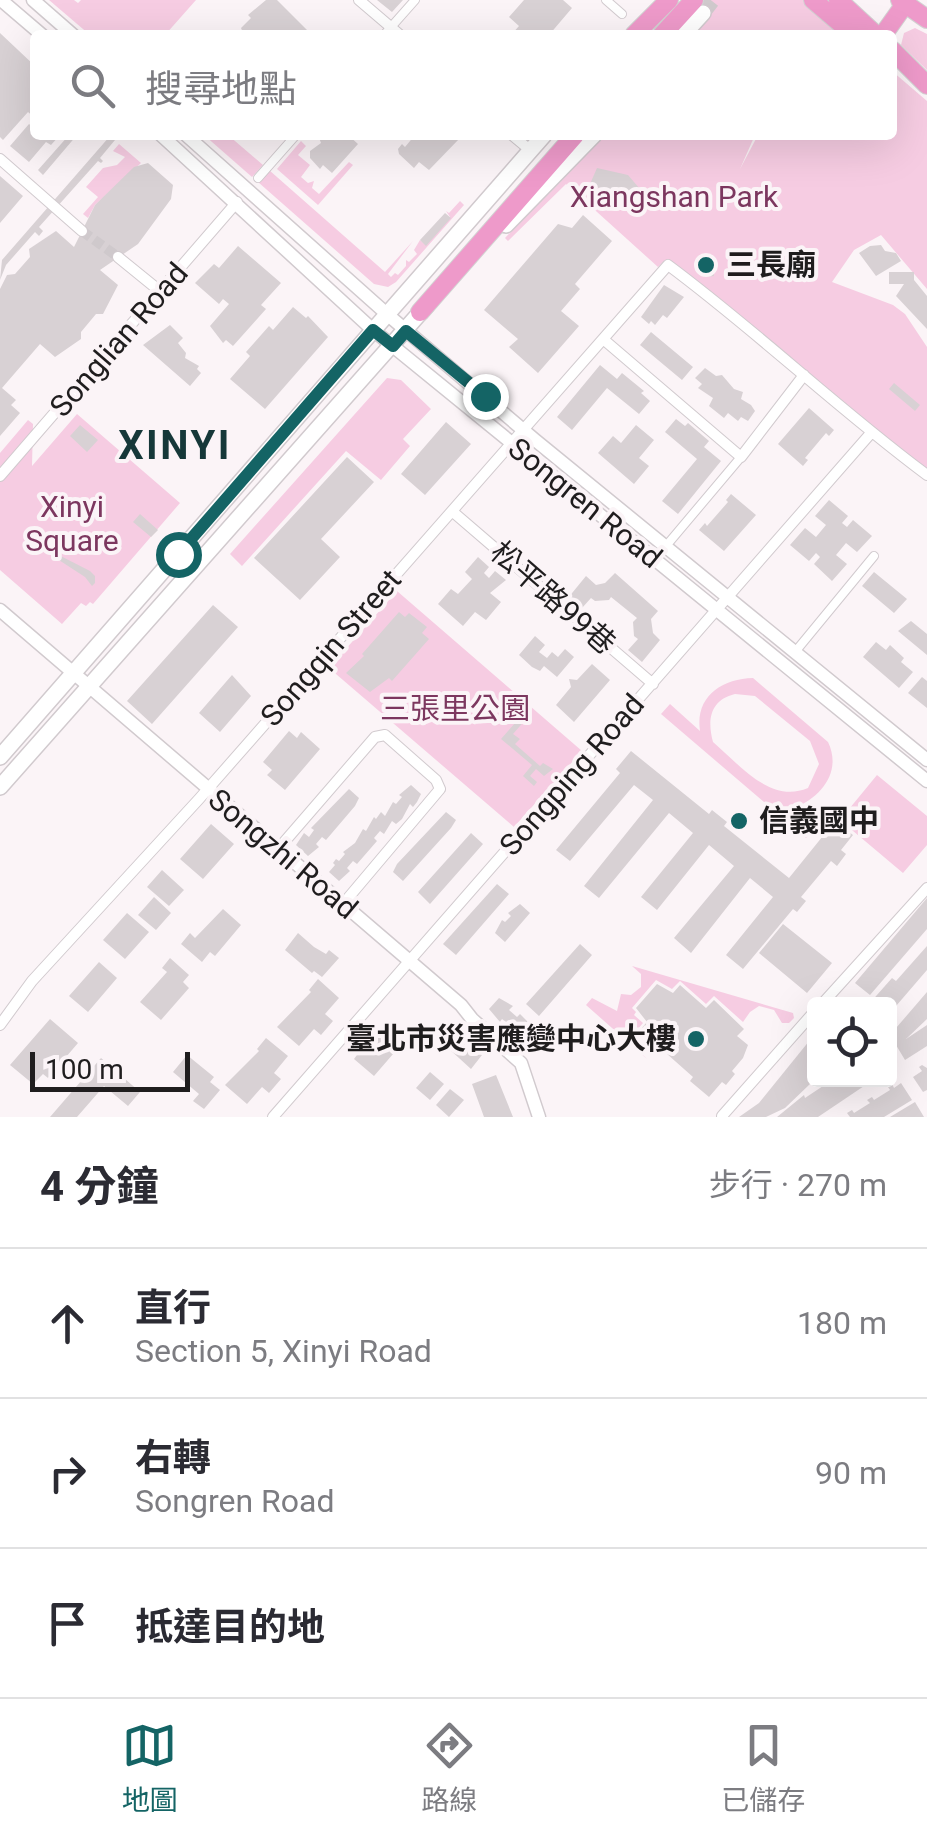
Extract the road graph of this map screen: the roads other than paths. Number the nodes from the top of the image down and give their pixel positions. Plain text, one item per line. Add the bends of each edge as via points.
1 (0, 0) edge
2 (33, 0) edge
3 (360, 0) edge
4 (414, 0) edge
5 (606, 0) edge
6 (661, 0) edge
7 (669, 0) edge
8 (824, 2) edge
9 (903, 2) edge
10 (698, 6) edge
11 (622, 14) dead end
12 (927, 19) edge
13 (36, 30) edge
14 (67, 30) edge
15 (390, 30) edge
16 (393, 30) edge
17 (637, 30) edge
18 (638, 30) edge
19 (668, 30) edge
20 (686, 30) edge
21 (849, 30) edge
22 (871, 30) edge
23 (883, 30) edge
24 (897, 55) edge
25 (897, 66) edge
26 (927, 86) edge
27 (167, 140) edge
28 (192, 140) edge
29 (292, 140) edge
30 (518, 140) edge
31 (539, 140) edge
32 (571, 140) edge
33 (589, 140) edge
34 (530, 150) junction
35 (0, 159) edge
36 (258, 178) dead end
37 (237, 202) junction
38 (82, 230) tunnel mouth
39 (118, 258) tunnel mouth
40 (161, 292) junction
41 (420, 312) junction
42 (388, 315) junction
43 (373, 330) junction
44 (406, 331) junction
45 (603, 339) junction
46 (393, 346) junction
47 (804, 374) junction
48 (524, 429) junction
49 (870, 433) junction
50 (511, 442) junction
51 (741, 457) junction
52 (927, 474) edge
53 (0, 476) edge
54 (453, 512) junction
55 (666, 546) junction
56 (874, 556) dead end
57 (728, 597) junction
58 (0, 610) edge
59 (717, 610) junction
60 (795, 652) junction
61 (74, 674) junction
62 (653, 684) junction
63 (89, 686) junction
64 (0, 757) edge
65 (927, 760) edge
66 (927, 781) edge
67 (0, 787) edge
68 (207, 790) junction
69 (279, 848) junction
70 (927, 888) edge
71 (343, 904) junction
72 (410, 961) junction
73 (828, 997) edge
74 (807, 1020) edge
75 (0, 1024) edge
76 (273, 1117) edge
77 (539, 1117) edge
78 (721, 1117) edge

1 - 13 street
2 - 14 street
3 - 15 street
4 - 16 street
5 - 11 street
6 - 17 main road
7 - 18 highway
8 - 21 highway
8 - 22 highway
9 - 12 highway
9 - 23 highway
10 - 19 highway
10 - 20 main road
24 - 26 highway
25 - 26 highway
27 - 37 street, Songren Road
28 - 42 street, Songren Road
29 - 36 street
30 - 34 street
31 - 34 main road
32 - 41 highway
33 - 41 main road
34 - 42 main road
35 - 38 street
37 - 40 street, Songlian Road
37 - 43 street, Songren Road
39 - 40 street
40 - 53 street, Songlian Road
41 - 44 main road
42 - 43 main road
42 - 44 street, Songren Road
43 - 46 street, Songren Road
43 - 61 main road
44 - 46 main road
44 - 48 street, Songren Road
45 - 47 street, Songqin Street via 668,265
45 - 48 street, Songqin Street
45 - 51 street
46 - 50 street, Songren Road
46 - 63 main road
47 - 49 street
47 - 51 street
48 - 50 street, Songqin Street
48 - 55 street, Songren Road
49 - 52 street
49 - 57 street, Songping Road
50 - 54 street, Songqin Street
50 - 59 street, Songren Road
51 - 55 street
54 - 62 street, 松平路99巷
54 - 68 street, Songqin Street
55 - 57 street, Songren Road
56 - 60 street
57 - 59 street, Songping Road
57 - 60 street, Songren Road
58 - 61 street, Songzhi Road
59 - 62 street, Songping Road
59 - 66 street, Songren Road
60 - 65 street, Songren Road
61 - 63 street, Songzhi Road
61 - 64 main road
62 - 72 street, Songping Road
63 - 67 main road
63 - 68 street, Songzhi Road
68 - 69 street, Songzhi Road
68 - 75 street, Songqin Street
69 - 71 street, Songzhi Road
69 - 71 street via 375,737 384,735 436,780 440,789
70 - 73 street
71 - 72 street, Songzhi Road
72 - 76 street, Songping Road
72 - 77 street, Songzhi Road via 521,1064
74 - 78 street

